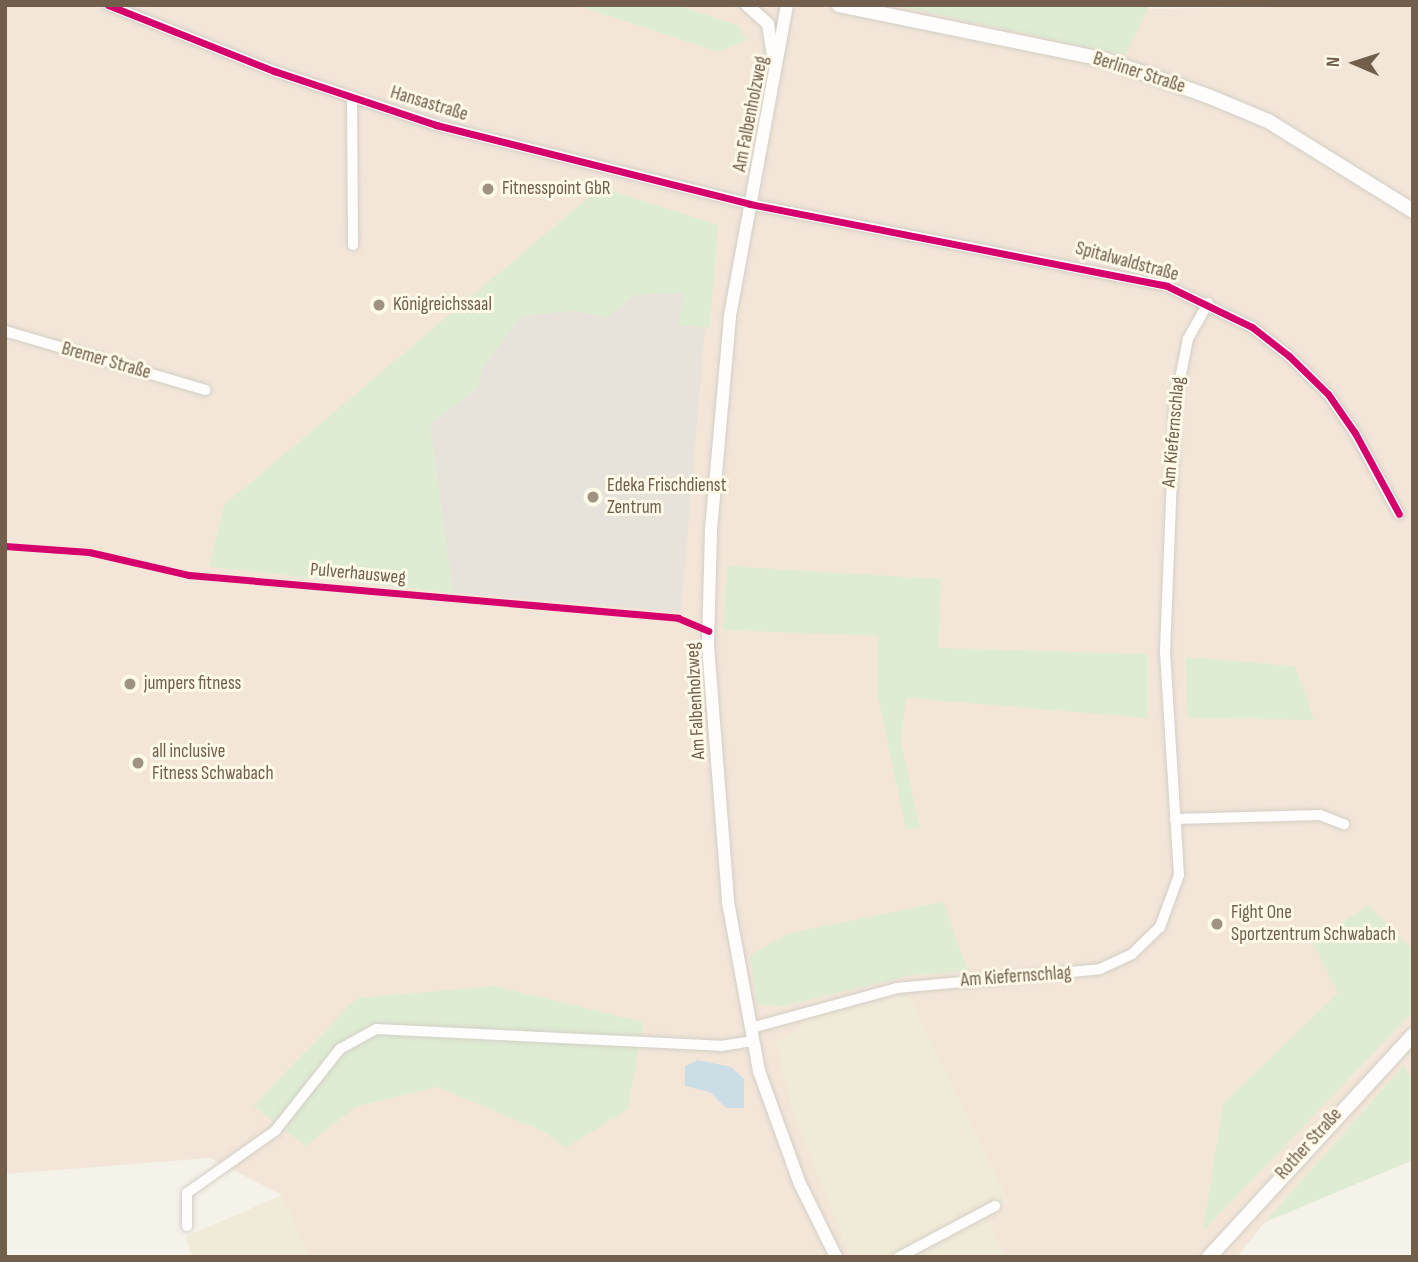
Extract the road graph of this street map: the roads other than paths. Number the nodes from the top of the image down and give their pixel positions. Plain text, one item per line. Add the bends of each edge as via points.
1 (108, 5) edge
2 (747, 5) edge
3 (787, 5) edge
4 (839, 5) edge
5 (775, 78) junction
6 (352, 97) junction
7 (750, 204) junction
8 (1413, 211) edge
9 (354, 245) dead end
10 (1208, 303) junction
11 (5, 331) edge
12 (206, 390) dead end
13 (1399, 514) dead end
14 (1175, 819) junction
15 (1344, 824) dead end
16 (753, 1035) junction
17 (1413, 1035) edge
18 (995, 1206) dead end
19 (187, 1226) dead end
20 (836, 1257) edge
21 (899, 1257) edge
22 (1209, 1257) edge

1 - 6 street, Hansastraße
2 - 5 street via 768,24
3 - 5 street, Am Falbenholzweg
4 - 8 main road, Berliner Straße via 1103,59 1208,96 1268,121
5 - 7 street, Am Falbenholzweg
6 - 7 street, Hansastraße via 436,125
6 - 9 street
7 - 10 street, Spitalwaldstraße via 1124,273
7 - 16 street, Am Falbenholzweg via 721,395 708,646 728,902
10 - 13 street, Spitalwaldstraße via 1270,341 1328,394
10 - 14 street, Am Kiefernschlag via 1181,364 1167,512 1165,651
11 - 12 street, Bremer Straße
14 - 15 street via 1320,815
14 - 16 street, Am Kiefernschlag via 1179,875 1170,911 1149,940 1117,963 1084,972 897,988
16 - 19 street via 721,1046 376,1030 340,1049 275,1131 187,1193
16 - 20 street, Am Falbenholzweg via 775,1122
17 - 22 main road, Rother Straße
18 - 21 street

